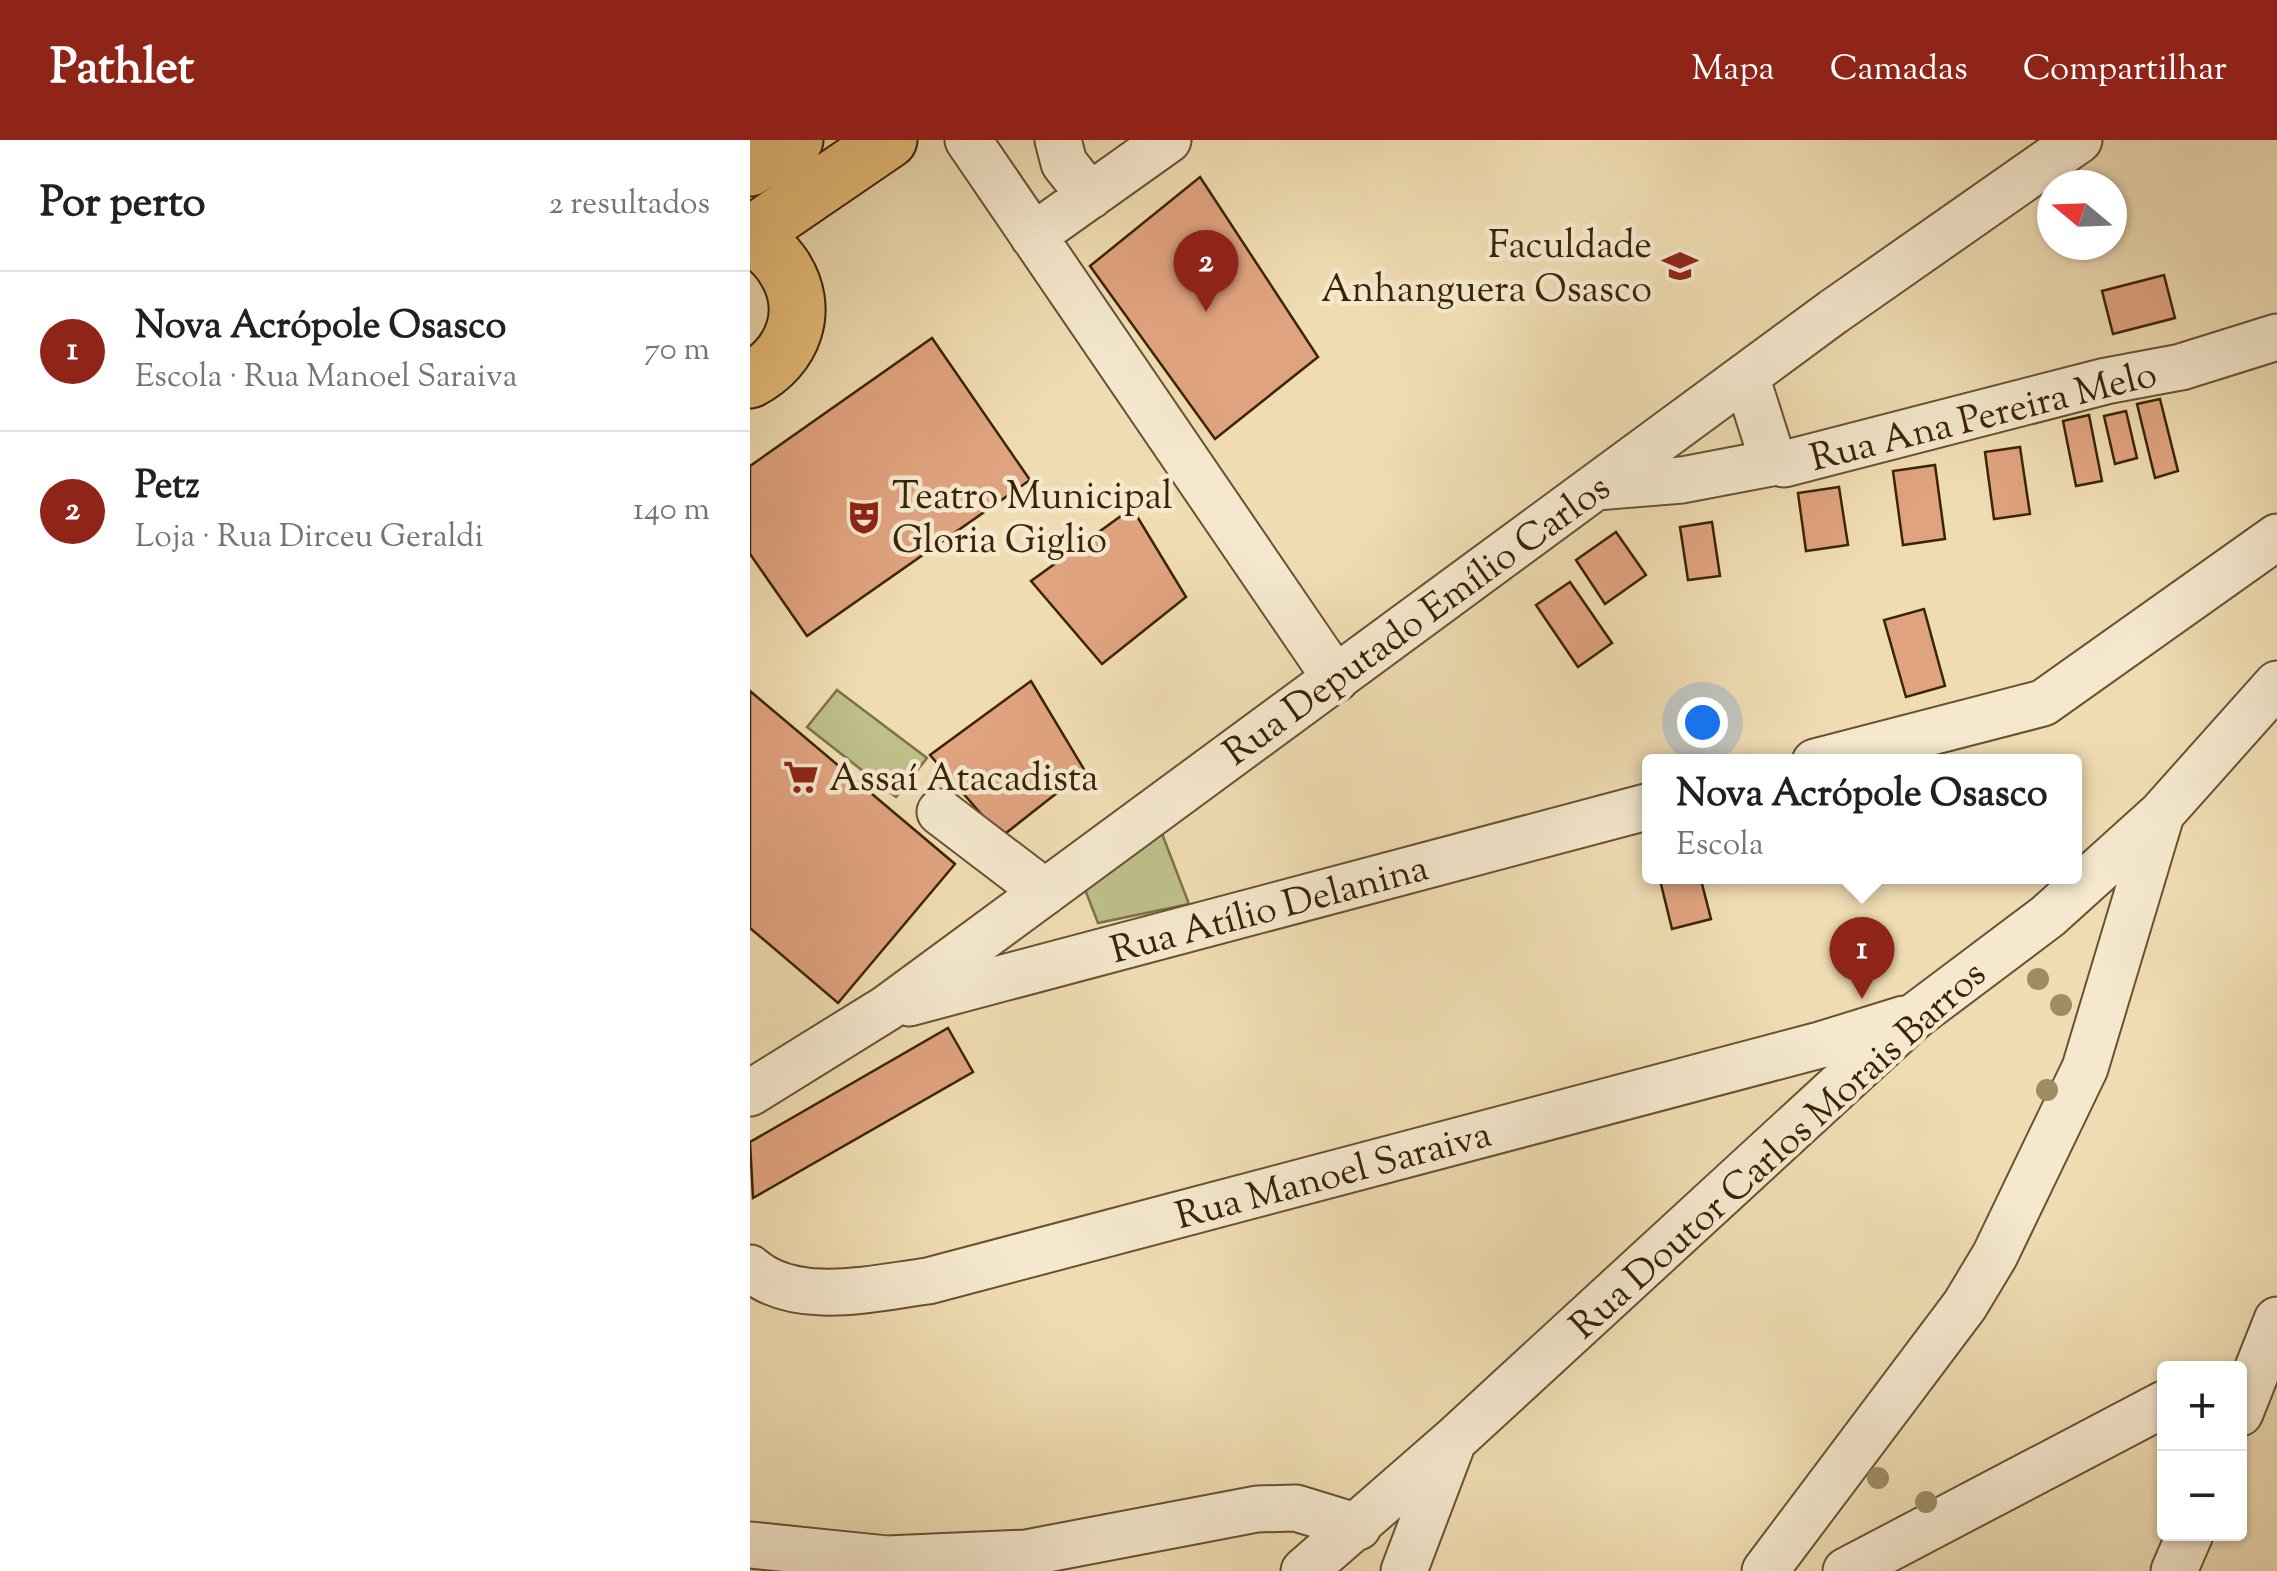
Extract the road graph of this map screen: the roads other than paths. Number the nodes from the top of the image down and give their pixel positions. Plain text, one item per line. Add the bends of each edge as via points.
1 (795, 140) edge
2 (889, 140) edge
3 (968, 140) edge
4 (1058, 140) edge
5 (1168, 140) edge
6 (2078, 140) edge
7 (750, 168) edge
8 (1090, 196) junction
9 (751, 233) edge
10 (1033, 236) junction
11 (2277, 337) edge
12 (1746, 376) junction
13 (750, 380) edge
14 (1776, 462) junction
15 (1594, 488) junction
16 (2277, 537) edge
17 (1336, 679) junction
18 (2277, 684) edge
19 (1846, 754) edge
20 (1642, 808) edge
21 (940, 812) dead end
22 (2161, 814) junction
23 (1032, 901) junction
24 (2048, 916) junction
25 (1053, 967) junction
26 (887, 1008) junction
27 (1915, 1016) junction
28 (2085, 1068) junction
29 (750, 1092) edge
30 (750, 1268) edge
31 (2262, 1347) edge
32 (2247, 1392) edge
33 (2157, 1408) edge
34 (1454, 1441) junction
35 (1358, 1526) junction
36 (2187, 1541) edge
37 (750, 1545) edge
38 (1304, 1571) edge
39 (1378, 1571) edge
40 (1404, 1571) edge
41 (1765, 1571) edge
42 (1846, 1571) edge
43 (2174, 1571) edge

1 - 7 main road
2 - 9 main road
3 - 10 street
4 - 8 street via 1064,163
5 - 8 street
6 - 12 street, Rua Deputado Emílio Carlos
8 - 10 street
9 - 13 main road via 784,267 800,310 780,359
10 - 17 street
11 - 14 street, Rua Ana Pereira Melo via 2181,367
12 - 14 street, Rua Ana Pereira Melo
12 - 15 street, Rua Deputado Emílio Carlos
14 - 15 street
15 - 17 street, Rua Deputado Emílio Carlos
16 - 19 street via 2043,703
17 - 23 street, Rua Deputado Emílio Carlos
18 - 22 street, Rua Doutor Carlos Morais Barros
20 - 25 street, Rua Atílio Delanina
21 - 23 street
22 - 24 street, Rua Doutor Carlos Morais Barros
22 - 28 street
23 - 25 street via 1036,947
23 - 26 street, Rua Deputado Emílio Carlos
24 - 27 street, Rua Doutor Carlos Morais Barros
24 - 28 street via 2077,919 2094,933 2100,977
25 - 26 street, Rua Atílio Delanina
26 - 29 street, Rua Deputado Emílio Carlos
27 - 30 street, Rua Manoel Saraiva via 928,1281 841,1293 766,1282
27 - 34 street, Rua Doutor Carlos Morais Barros
28 - 41 street via 1964,1305
31 - 32 street
33 - 42 street
34 - 35 street, Rua Doutor Carlos Morais Barros
34 - 40 street
35 - 37 street via 1296,1508 1257,1509 1026,1553 888,1559
35 - 38 street, Rua Doutor Carlos Morais Barros
35 - 39 street
36 - 43 street

